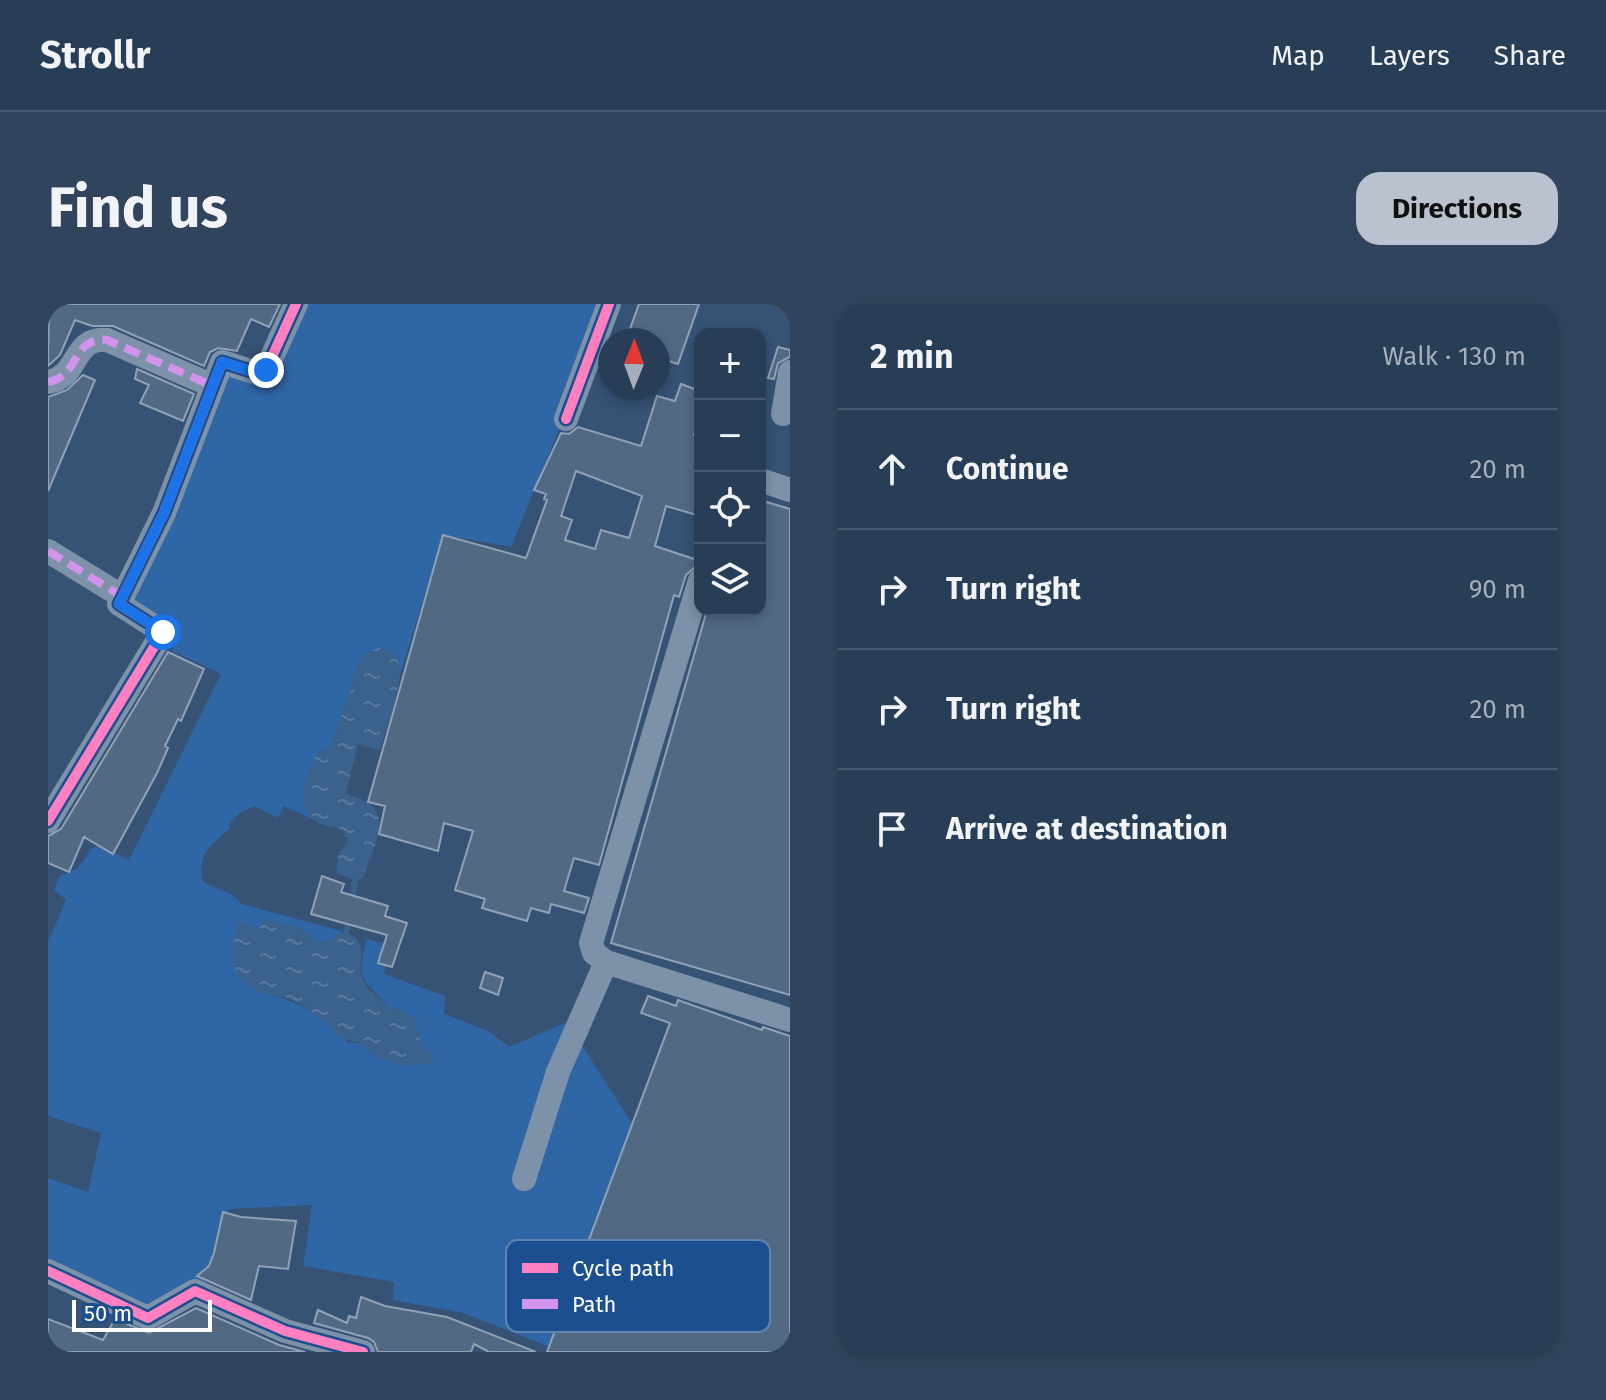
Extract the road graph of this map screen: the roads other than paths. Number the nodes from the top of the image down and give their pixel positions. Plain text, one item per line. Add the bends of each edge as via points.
1 (296, 304) edge
2 (609, 304) edge
3 (790, 372) edge
4 (48, 382) edge
5 (213, 386) junction
6 (783, 414) dead end
7 (566, 419) dead end
8 (766, 482) edge
9 (790, 490) edge
10 (48, 551) edge
11 (123, 597) junction
12 (694, 600) edge
13 (48, 821) edge
14 (606, 962) junction
15 (790, 1020) edge
16 (524, 1179) dead end
17 (48, 1271) edge
18 (363, 1352) edge

1 - 5 street via 266,370 260,374 222,362
2 - 7 street
3 - 6 street
4 - 5 street via 60,380 94,339
5 - 11 street via 164,513
8 - 9 street
10 - 11 street
11 - 13 street via 119,604 163,632
12 - 14 street via 591,943
14 - 15 street
14 - 16 street via 558,1072
17 - 18 street via 148,1318 195,1291 285,1331

